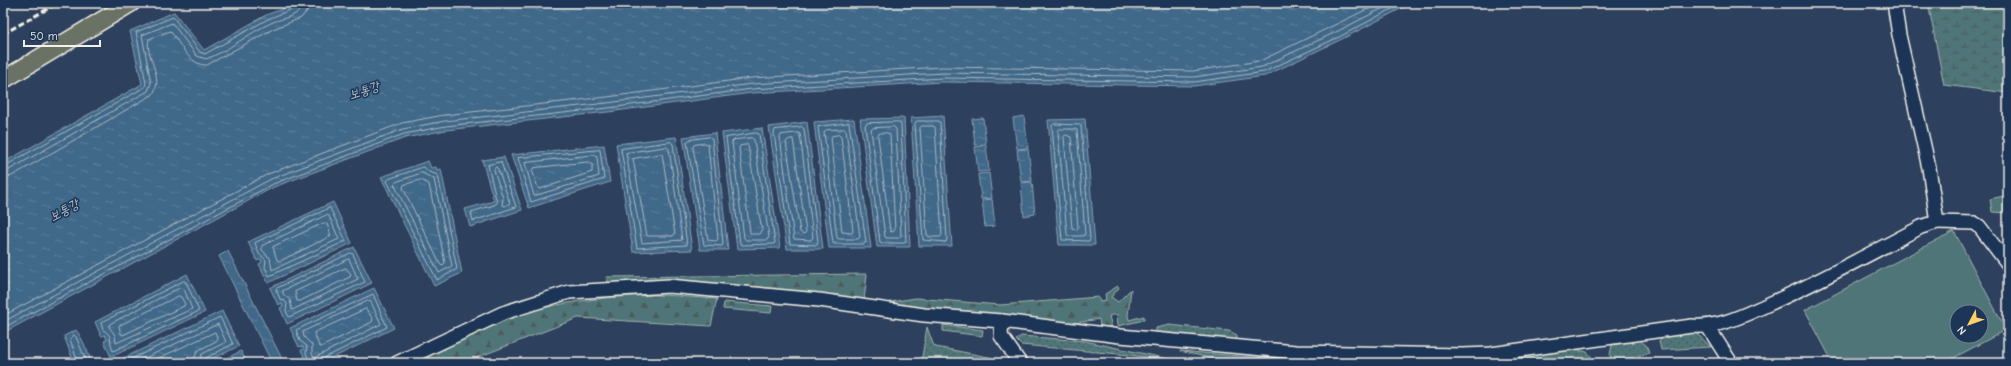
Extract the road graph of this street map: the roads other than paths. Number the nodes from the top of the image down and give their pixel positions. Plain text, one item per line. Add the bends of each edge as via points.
1 (131, 3) edge
2 (1894, 3) edge
3 (3, 80) edge
4 (1937, 222) junction
5 (2008, 264) edge
6 (1002, 321) junction
7 (1708, 327) junction
8 (397, 363) edge
9 (1020, 363) edge
10 (1731, 363) edge

1 - 3 main road
2 - 4 street via 1929,168
4 - 5 street via 1974,223
4 - 7 street via 1921,227 1806,288 1727,322
6 - 7 street via 1120,336 1296,352 1462,355 1518,351 1692,326
6 - 8 street via 924,315 811,299 669,286 569,292 504,313
6 - 9 street via 1001,336
7 - 10 street

